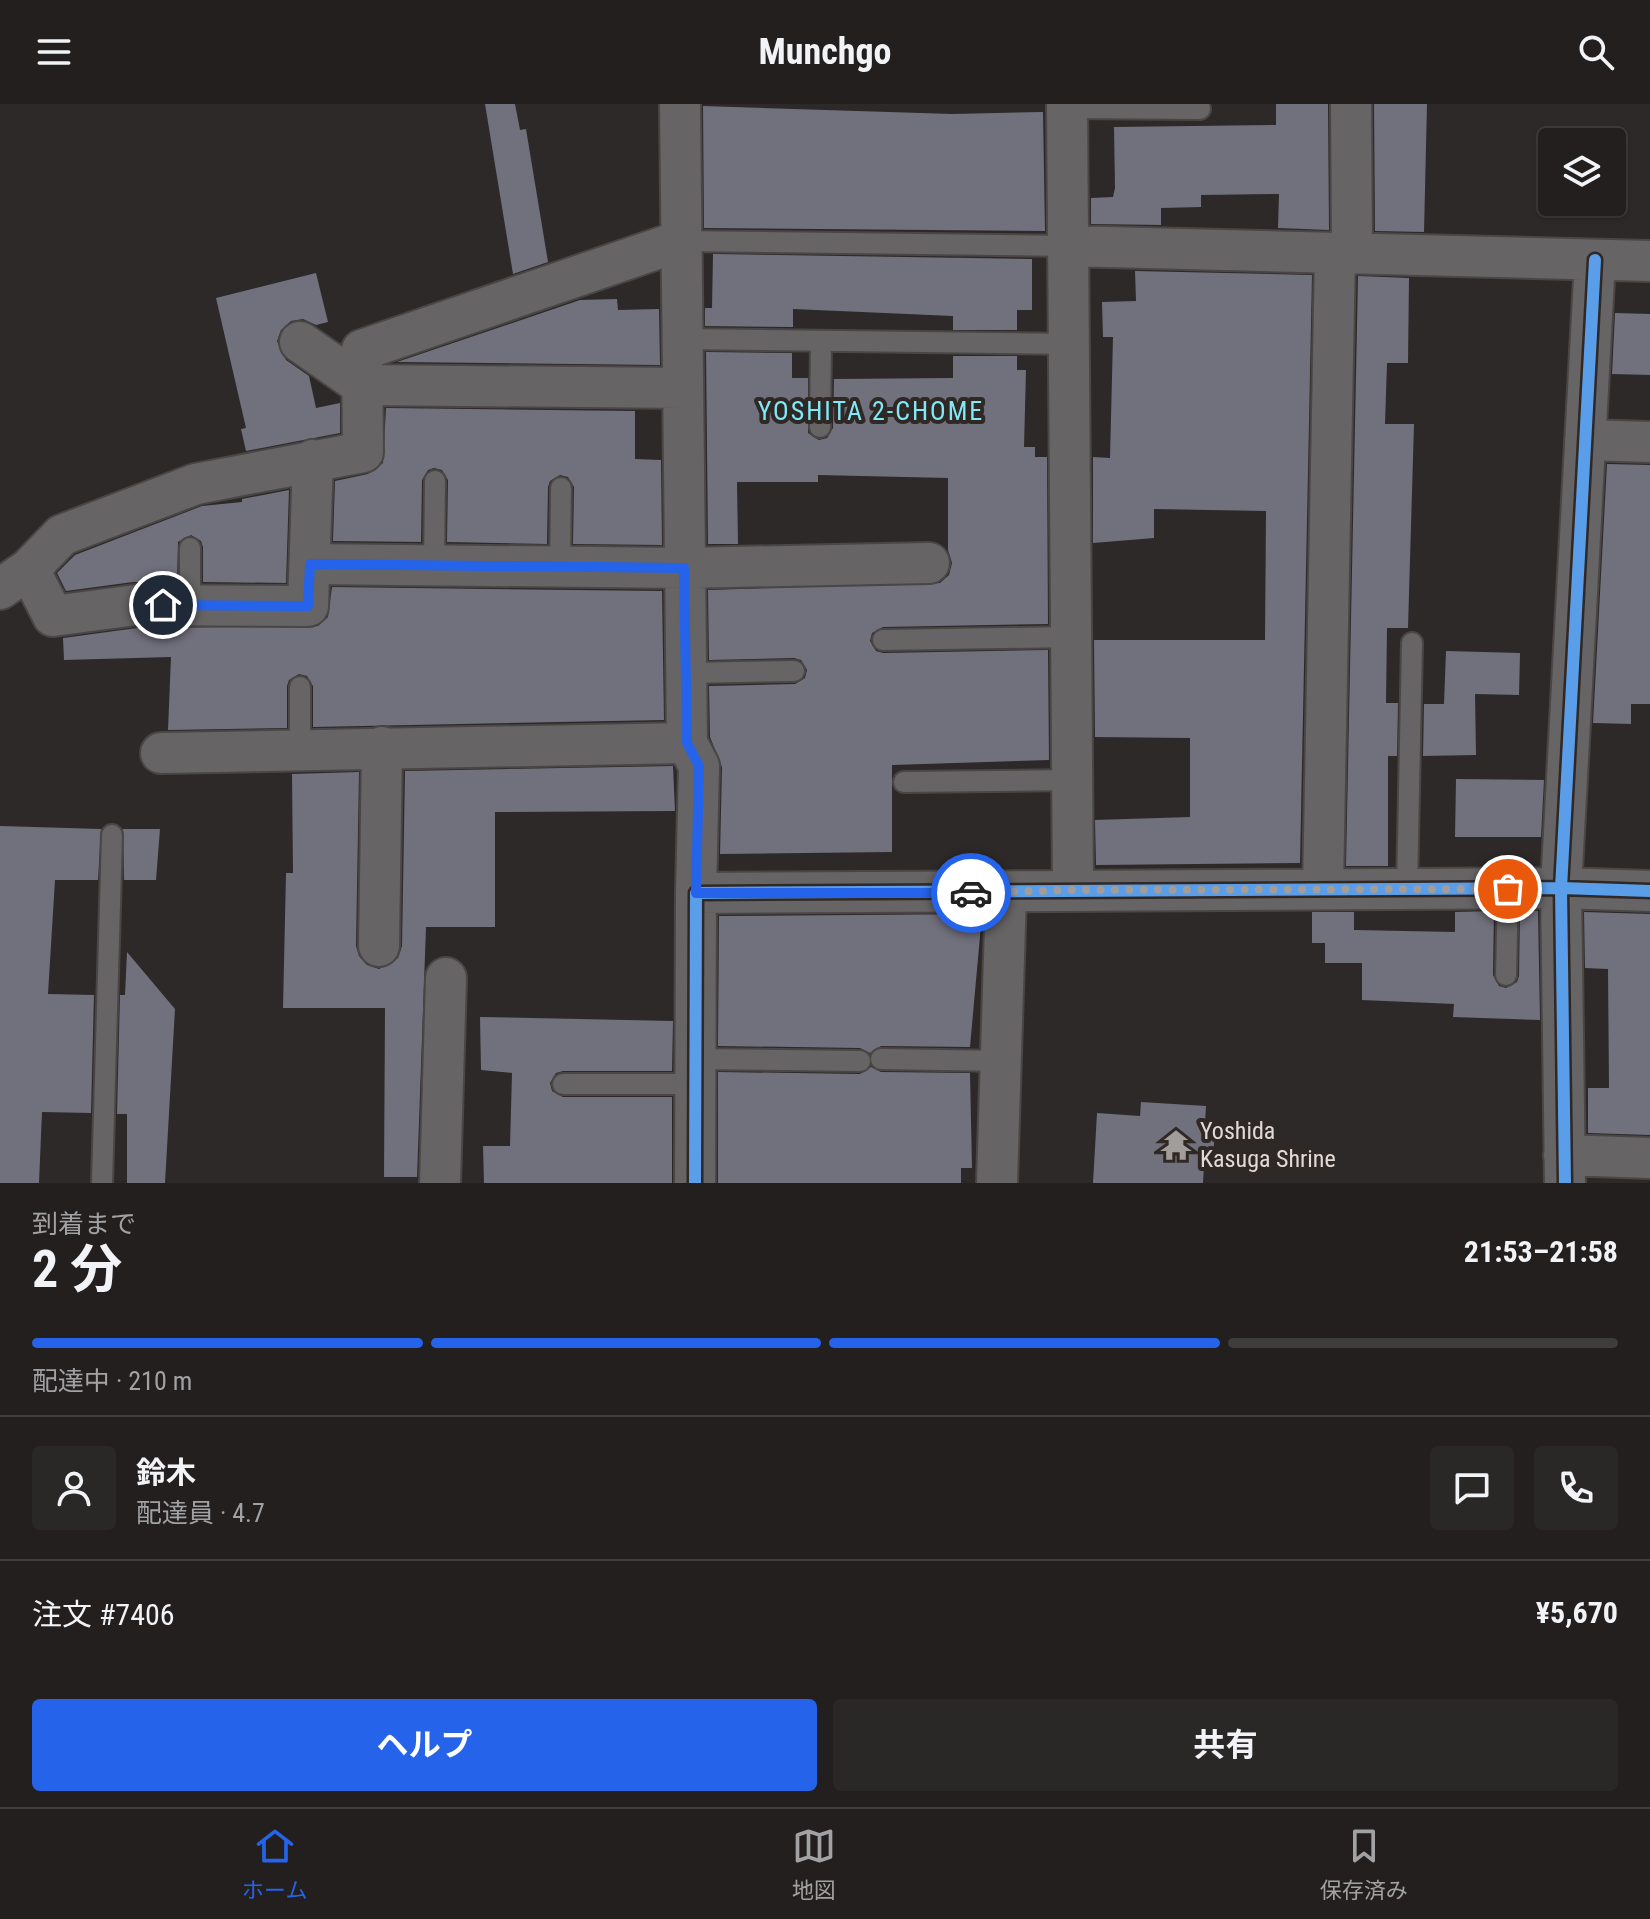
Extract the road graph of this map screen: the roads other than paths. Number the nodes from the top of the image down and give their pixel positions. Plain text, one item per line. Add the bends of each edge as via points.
1 (680, 104) edge
2 (1351, 104) edge
3 (1067, 106) edge
4 (1200, 109) dead end
5 (680, 241) junction
6 (1068, 246) junction
7 (1344, 253) junction
8 (1595, 260) junction
9 (1650, 261) edge
10 (681, 339) junction
11 (821, 341) junction
12 (300, 342) dead end
13 (1069, 344) junction
14 (362, 385) junction
15 (682, 388) junction
16 (820, 427) dead end
17 (1585, 440) junction
18 (1650, 442) edge
19 (313, 460) junction
20 (435, 481) dead end
21 (561, 488) dead end
22 (190, 548) dead end
23 (929, 563) dead end
24 (310, 564) junction
25 (434, 566) junction
26 (560, 567) junction
27 (684, 568) junction
28 (14, 579) edge
29 (190, 605) junction
30 (1071, 637) junction
31 (883, 640) dead end
32 (1412, 643) dead end
33 (794, 671) dead end
34 (686, 673) junction
35 (300, 687) dead end
36 (687, 743) junction
37 (382, 747) junction
38 (300, 749) junction
39 (161, 753) dead end
40 (1072, 780) junction
41 (904, 782) dead end
42 (112, 835) dead end
43 (1561, 888) junction
44 (1323, 889) junction
45 (1407, 889) junction
46 (1508, 889) junction
47 (1073, 890) junction
48 (1650, 891) edge
49 (696, 893) junction
50 (1006, 893) junction
51 (379, 946) dead end
52 (1506, 975) dead end
53 (446, 978) dead end
54 (881, 1059) dead end
55 (860, 1061) dead end
56 (1001, 1061) junction
57 (696, 1071) junction
58 (563, 1084) dead end
59 (1650, 1158) edge
60 (1565, 1169) edge
61 (102, 1183) edge
62 (440, 1183) edge
63 (695, 1183) edge
64 (997, 1183) edge

1 - 5 street
2 - 7 street
3 - 4 lane
3 - 6 street
5 - 6 lane
5 - 10 street
5 - 14 street via 362,350
6 - 7 street
6 - 13 street
7 - 8 street
7 - 44 street
8 - 9 street
8 - 17 street
10 - 11 lane
10 - 15 street
11 - 13 lane
11 - 16 lane
12 - 14 street
13 - 30 street
14 - 15 street
14 - 19 street via 363,452
15 - 27 street
17 - 18 street
17 - 43 street
19 - 24 street
19 - 28 street via 196,484 62,535
20 - 25 lane
21 - 26 lane
22 - 29 lane
23 - 27 street
24 - 25 street
24 - 29 street via 308,606
25 - 26 street
26 - 27 street
27 - 34 street
28 - 29 street via 53,616 136,605
30 - 31 lane
30 - 40 street
32 - 45 lane
33 - 34 lane
34 - 36 street
35 - 38 lane
36 - 37 street
36 - 49 street via 699,766
37 - 38 street
37 - 51 street
38 - 39 street
40 - 41 lane
40 - 47 street
42 - 61 lane
43 - 46 street
43 - 48 street
43 - 60 street
44 - 45 street
44 - 47 street
45 - 46 street
46 - 52 lane
47 - 50 street
49 - 50 street
49 - 57 street
50 - 56 street
53 - 62 street
54 - 56 lane
55 - 57 lane
56 - 64 street
57 - 58 lane
57 - 63 street
59 - 60 street

